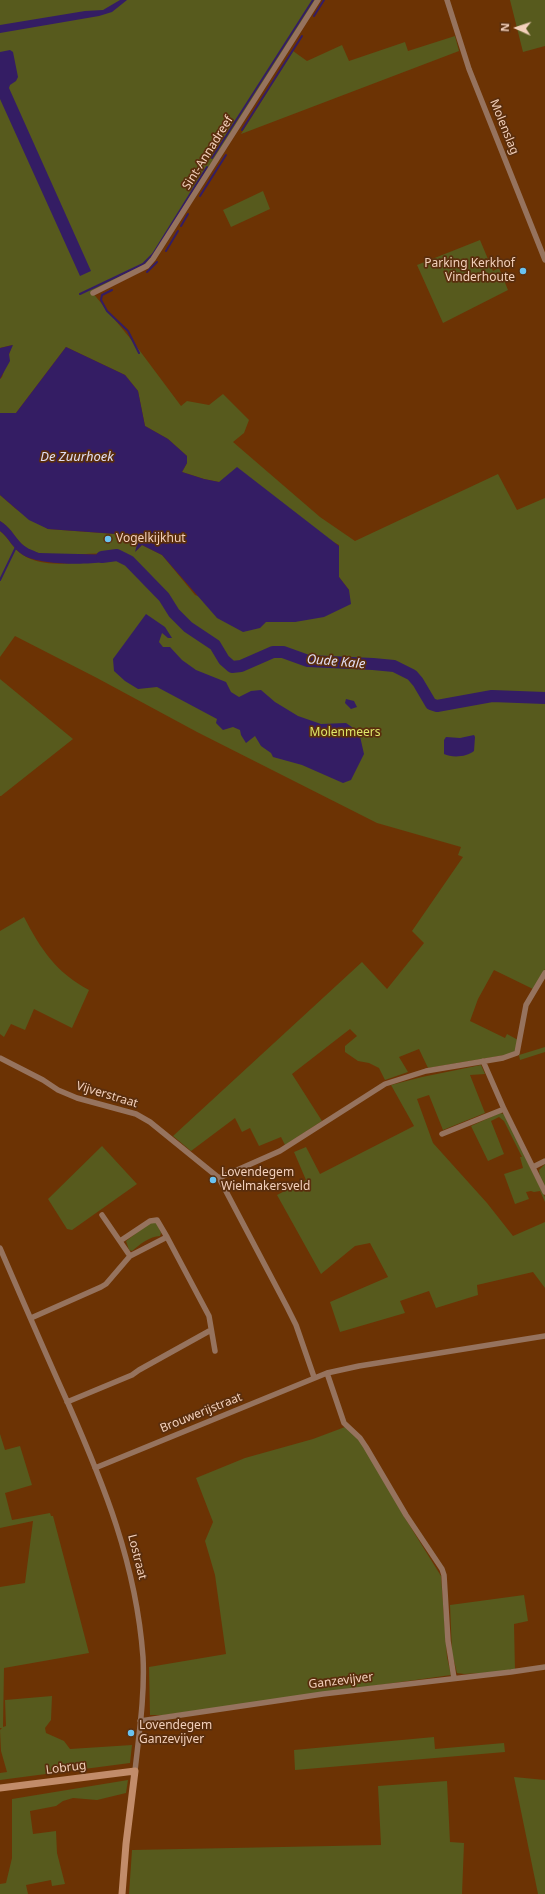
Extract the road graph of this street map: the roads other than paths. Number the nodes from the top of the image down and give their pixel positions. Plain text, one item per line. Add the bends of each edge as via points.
1 (318, 0) edge
2 (447, 0) edge
3 (545, 260) edge
4 (93, 294) dead end
5 (545, 973) edge
6 (0, 1058) edge
7 (483, 1061) junction
8 (504, 1109) junction
9 (442, 1134) dead end
10 (545, 1161) edge
11 (533, 1167) junction
12 (219, 1178) junction
13 (545, 1192) edge
14 (102, 1215) dead end
15 (167, 1238) junction
16 (120, 1241) junction
17 (0, 1248) edge
18 (130, 1256) junction
19 (31, 1318) junction
20 (211, 1330) junction
21 (545, 1336) edge
22 (215, 1351) dead end
23 (327, 1373) junction
24 (314, 1377) junction
25 (67, 1402) junction
26 (95, 1468) junction
27 (545, 1667) edge
28 (454, 1678) junction
29 (140, 1721) junction
30 (135, 1771) junction
31 (0, 1788) edge
32 (122, 1894) edge

1 - 4 street, Sint-Annadreef via 153,259 147,266
2 - 3 street, Molenslag via 469,69
5 - 7 street via 526,1005 517,1053 509,1057
6 - 12 street, Vijverstraat via 77,1098 136,1114 150,1122
7 - 8 street
7 - 12 street via 404,1076 385,1084 280,1151
8 - 9 street
8 - 11 street
10 - 11 street
11 - 13 street
12 - 24 street via 296,1325
14 - 16 street
15 - 16 street via 155,1220
15 - 18 street
15 - 20 street via 209,1316
16 - 18 street
17 - 19 street, Lostraat
18 - 19 street via 103,1286
19 - 25 street, Lostraat
20 - 22 street
20 - 25 street via 132,1375
21 - 23 street, Brouwerijstraat
23 - 24 street, Brouwerijstraat
23 - 28 street via 344,1423 360,1438 442,1569 446,1582 448,1641
24 - 26 street, Brouwerijstraat
25 - 26 street, Lostraat
26 - 29 street, Lostraat via 120,1532 133,1584 143,1657
27 - 28 street, Ganzevijver
28 - 29 street, Ganzevijver
29 - 30 street, Lostraat
30 - 31 street, Lobrug
30 - 32 street, Lostraat

